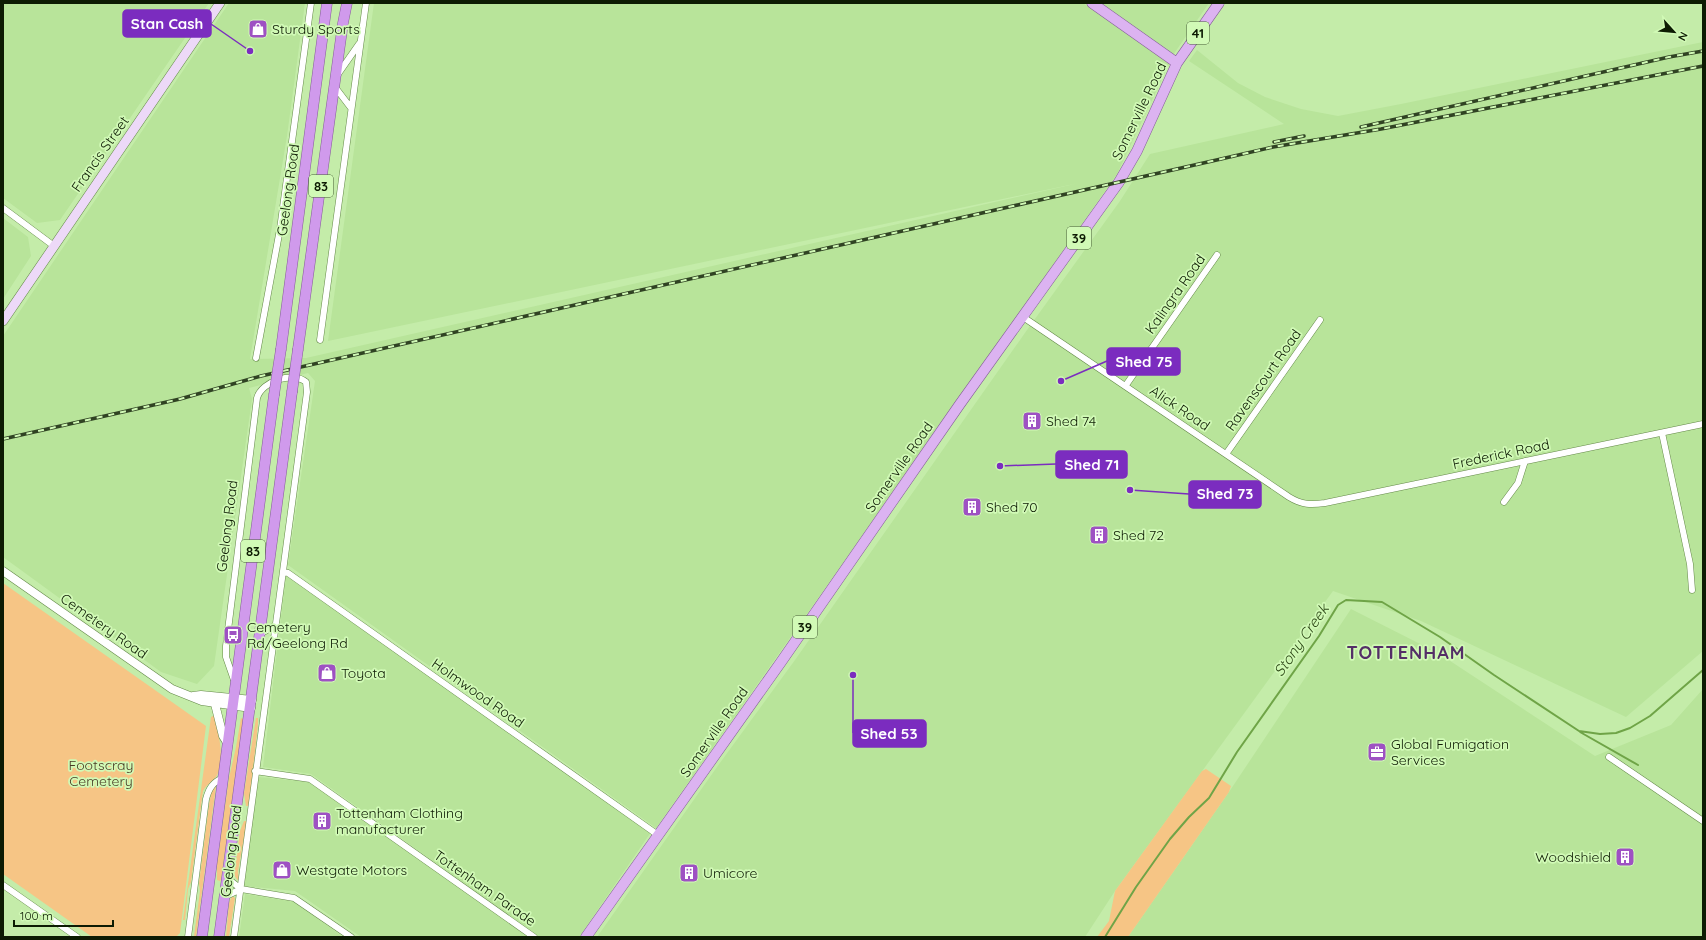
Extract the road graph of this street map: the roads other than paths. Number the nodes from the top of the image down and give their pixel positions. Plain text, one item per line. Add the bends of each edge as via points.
1 (220, 3) edge
2 (311, 3) edge
3 (328, 3) edge
4 (343, 3) edge
5 (347, 3) edge
6 (366, 3) edge
7 (1092, 3) edge
8 (1219, 3) edge
9 (343, 23) junction
10 (360, 43) junction
11 (1177, 63) junction
12 (336, 82) junction
13 (351, 108) junction
14 (3, 208) edge
15 (54, 246) junction
16 (1217, 256) dead end
17 (1023, 317) junction
18 (1320, 320) dead end
19 (3, 321) edge
20 (320, 340) dead end
21 (256, 358) dead end
22 (1126, 386) junction
23 (1703, 424) edge
24 (1662, 433) junction
25 (1226, 454) junction
26 (1525, 461) junction
27 (1504, 502) dead end
28 (1304, 505) joint
29 (3, 571) edge
30 (283, 572) junction
31 (1692, 590) dead end
32 (276, 625) junction
33 (260, 634) junction
34 (236, 683) junction
35 (193, 696) junction
36 (233, 701) junction
37 (264, 702) junction
38 (215, 704) junction
39 (251, 704) junction
40 (228, 744) junction
41 (1609, 757) dead end
42 (256, 771) junction
43 (223, 778) junction
44 (1703, 821) edge
45 (658, 835) junction
46 (3, 885) edge
47 (226, 887) junction
48 (241, 889) junction
49 (207, 898) junction
50 (77, 937) edge
51 (188, 937) edge
52 (202, 937) edge
53 (219, 937) edge
54 (234, 937) edge
55 (351, 937) edge
56 (534, 937) edge
57 (586, 937) edge

1 - 15 main road, Francis Street
2 - 21 street, Geelong Road via 280,229
3 - 34 highway, Geelong Road / 83, bridge
4 - 9 highway
5 - 9 highway, Geelong Road / 83
6 - 10 street, Geelong Road
7 - 11 main road
8 - 11 main road, Somerville Road / 41
9 - 12 highway, Geelong Road / 83
10 - 12 street, Geelong Road
10 - 13 street, Geelong Road
11 - 17 main road, Somerville Road / 39 via 1138,151 1122,178
12 - 13 street
12 - 33 highway, Geelong Road / 83, bridge
13 - 20 street, Geelong Road
14 - 15 street
15 - 19 main road, Francis Street
16 - 22 street, Kalingra Road
17 - 22 street, Alick Road
17 - 45 main road, Somerville Road / 39
18 - 25 street, Ravenscourt Road
22 - 25 street, Alick Road
23 - 24 street, Frederick Road
24 - 26 street, Frederick Road
24 - 31 street via 1690,564
25 - 28 street, Alick Road
26 - 27 street via 1518,483
26 - 28 street, Frederick Road via 1325,503
29 - 35 street, Cemetery Road via 162,683 181,694
30 - 32 street, Geelong Road
30 - 34 street, Geelong Road via 307,388 306,382 298,378 268,383 261,389 257,398 226,646 226,657
30 - 45 street, Holmwood Road via 288,573
32 - 33 street
32 - 37 street, Geelong Road
33 - 39 highway, Geelong Road / 83
34 - 36 highway, Geelong Road / 83
35 - 36 street, Cemetery Road
35 - 38 street, Cemetery Road
36 - 38 street, Cemetery Road
36 - 39 street, Cemetery Road
36 - 40 highway, Geelong Road / 83
37 - 39 street, Cemetery Road
37 - 42 street, Geelong Road
38 - 40 street via 222,736
39 - 47 highway, Geelong Road / 83
40 - 43 highway, Geelong Road / 83
41 - 44 street
42 - 48 street, Geelong Road
42 - 56 street, Tottenham Parade via 310,779
43 - 49 highway, Geelong Road / 83
43 - 51 street via 210,786 207,795
45 - 57 main road, Somerville Road / 39
46 - 50 street
47 - 48 street
47 - 48 street
47 - 49 highway via 221,887
47 - 53 highway, Geelong Road / 83
48 - 54 street, Geelong Road
48 - 55 street via 294,898
49 - 52 highway, Geelong Road / 83

